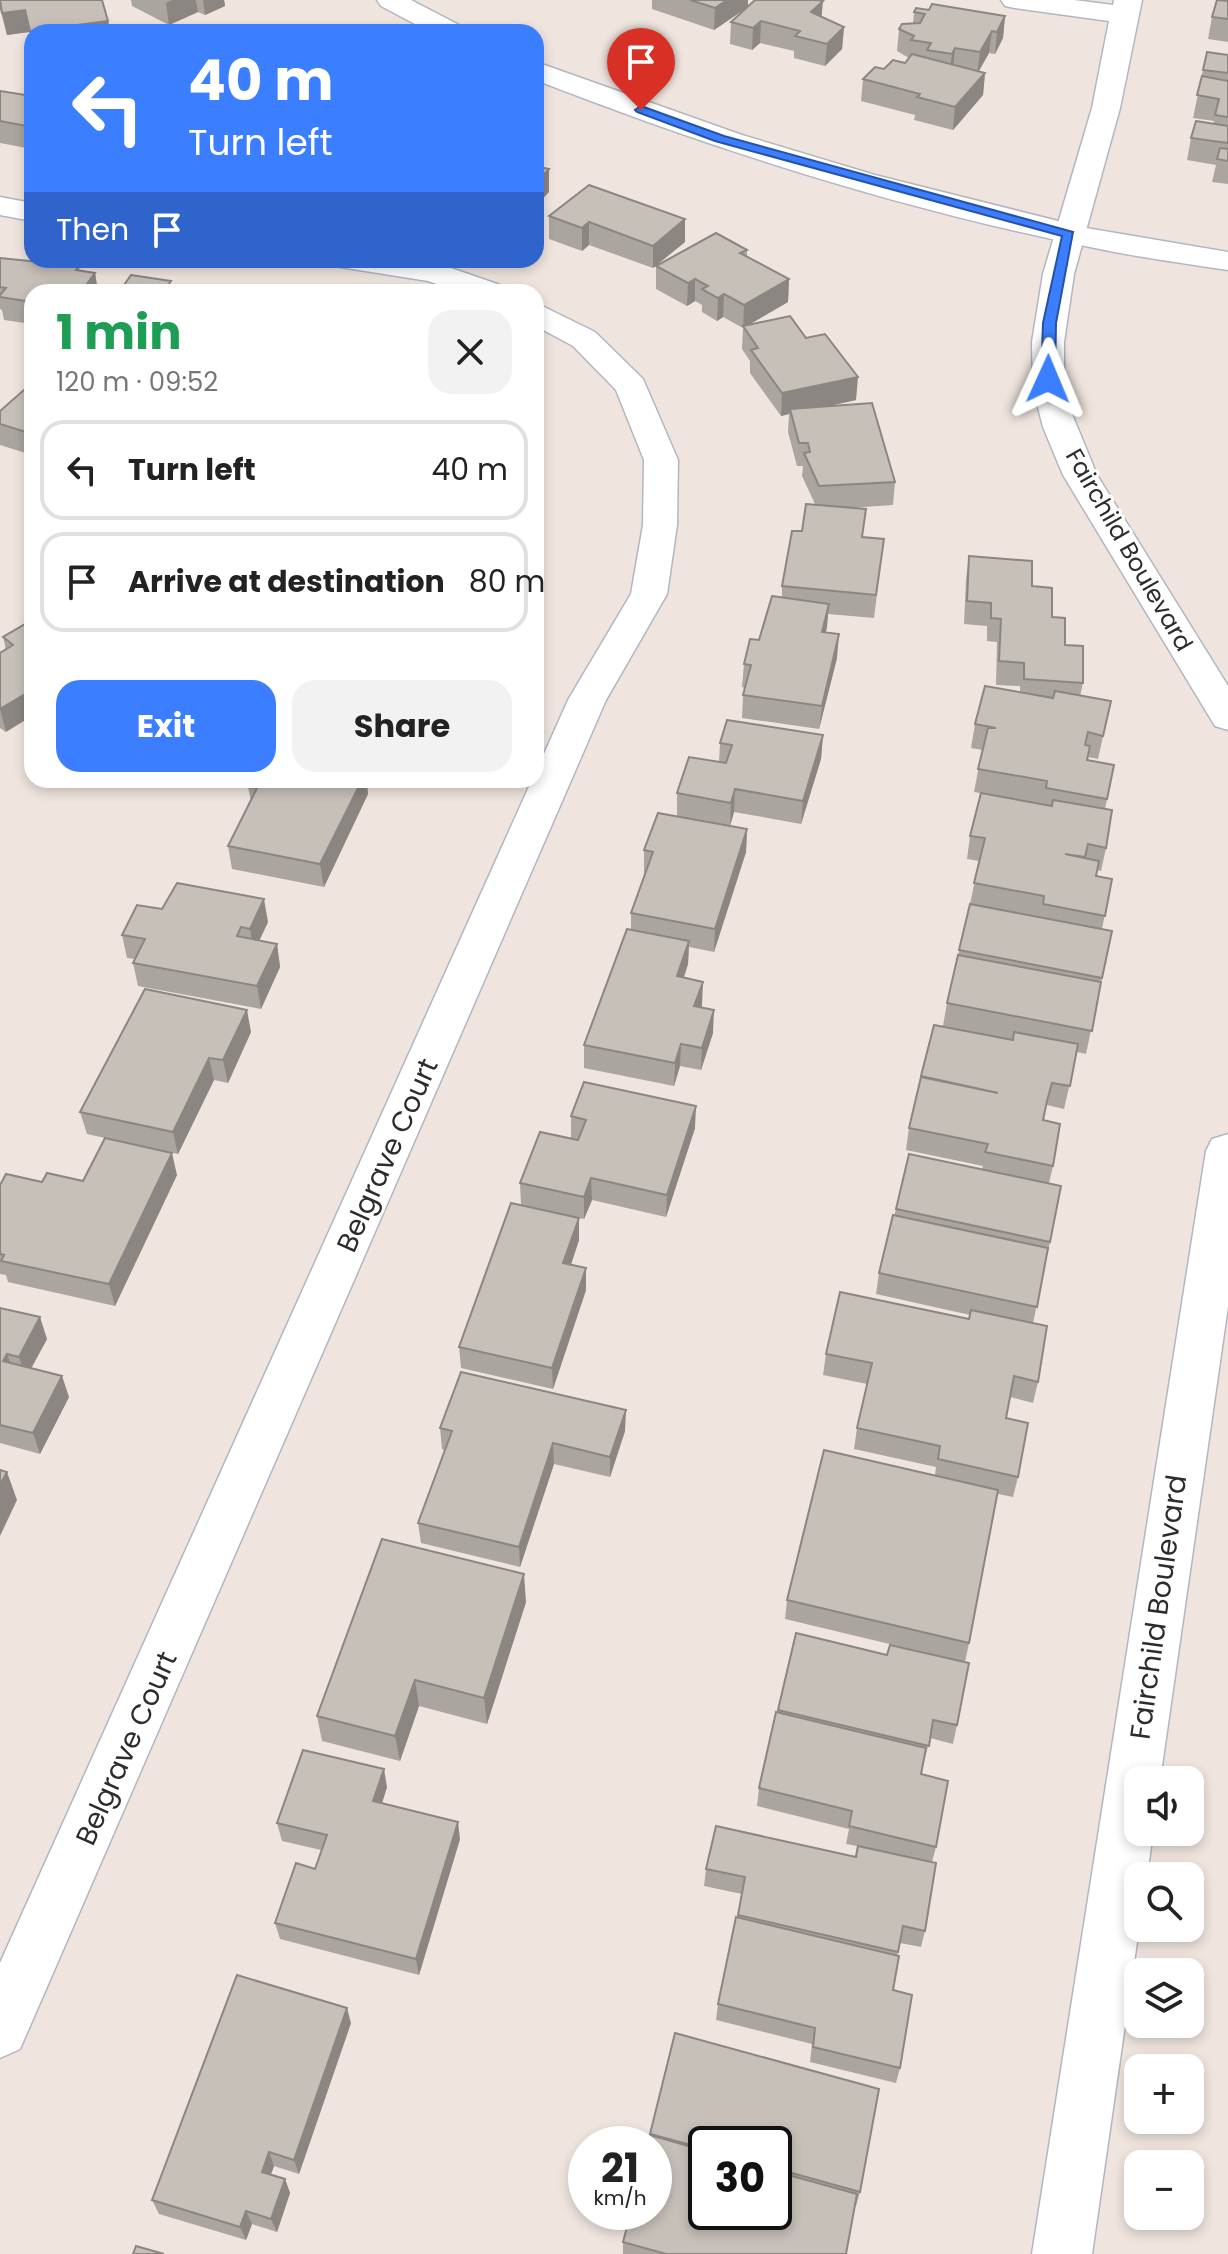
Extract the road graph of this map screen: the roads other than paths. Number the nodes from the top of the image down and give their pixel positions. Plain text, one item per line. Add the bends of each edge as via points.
1 (391, 0) edge
2 (1015, 0) edge
3 (1125, 7) edge
4 (436, 24) edge
5 (544, 73) edge
6 (0, 206) edge
7 (24, 210) edge
8 (1069, 234) junction
9 (1228, 261) edge
10 (402, 268) edge
11 (466, 284) edge
12 (544, 317) edge
13 (1228, 717) edge
14 (1228, 1151) edge
15 (0, 2029) edge
16 (1062, 2254) edge

1 - 4 street
2 - 3 street
3 - 8 street, Fairchild Boulevard via 1107,107
5 - 8 street via 720,138
6 - 7 street
8 - 9 street
8 - 13 street, Fairchild Boulevard via 1049,337 1048,379 1065,440 1080,475
10 - 11 street
12 - 15 street, Belgrave Court via 584,339 631,386 661,460 660,525 649,594 587,700
14 - 16 street, Fairchild Boulevard

